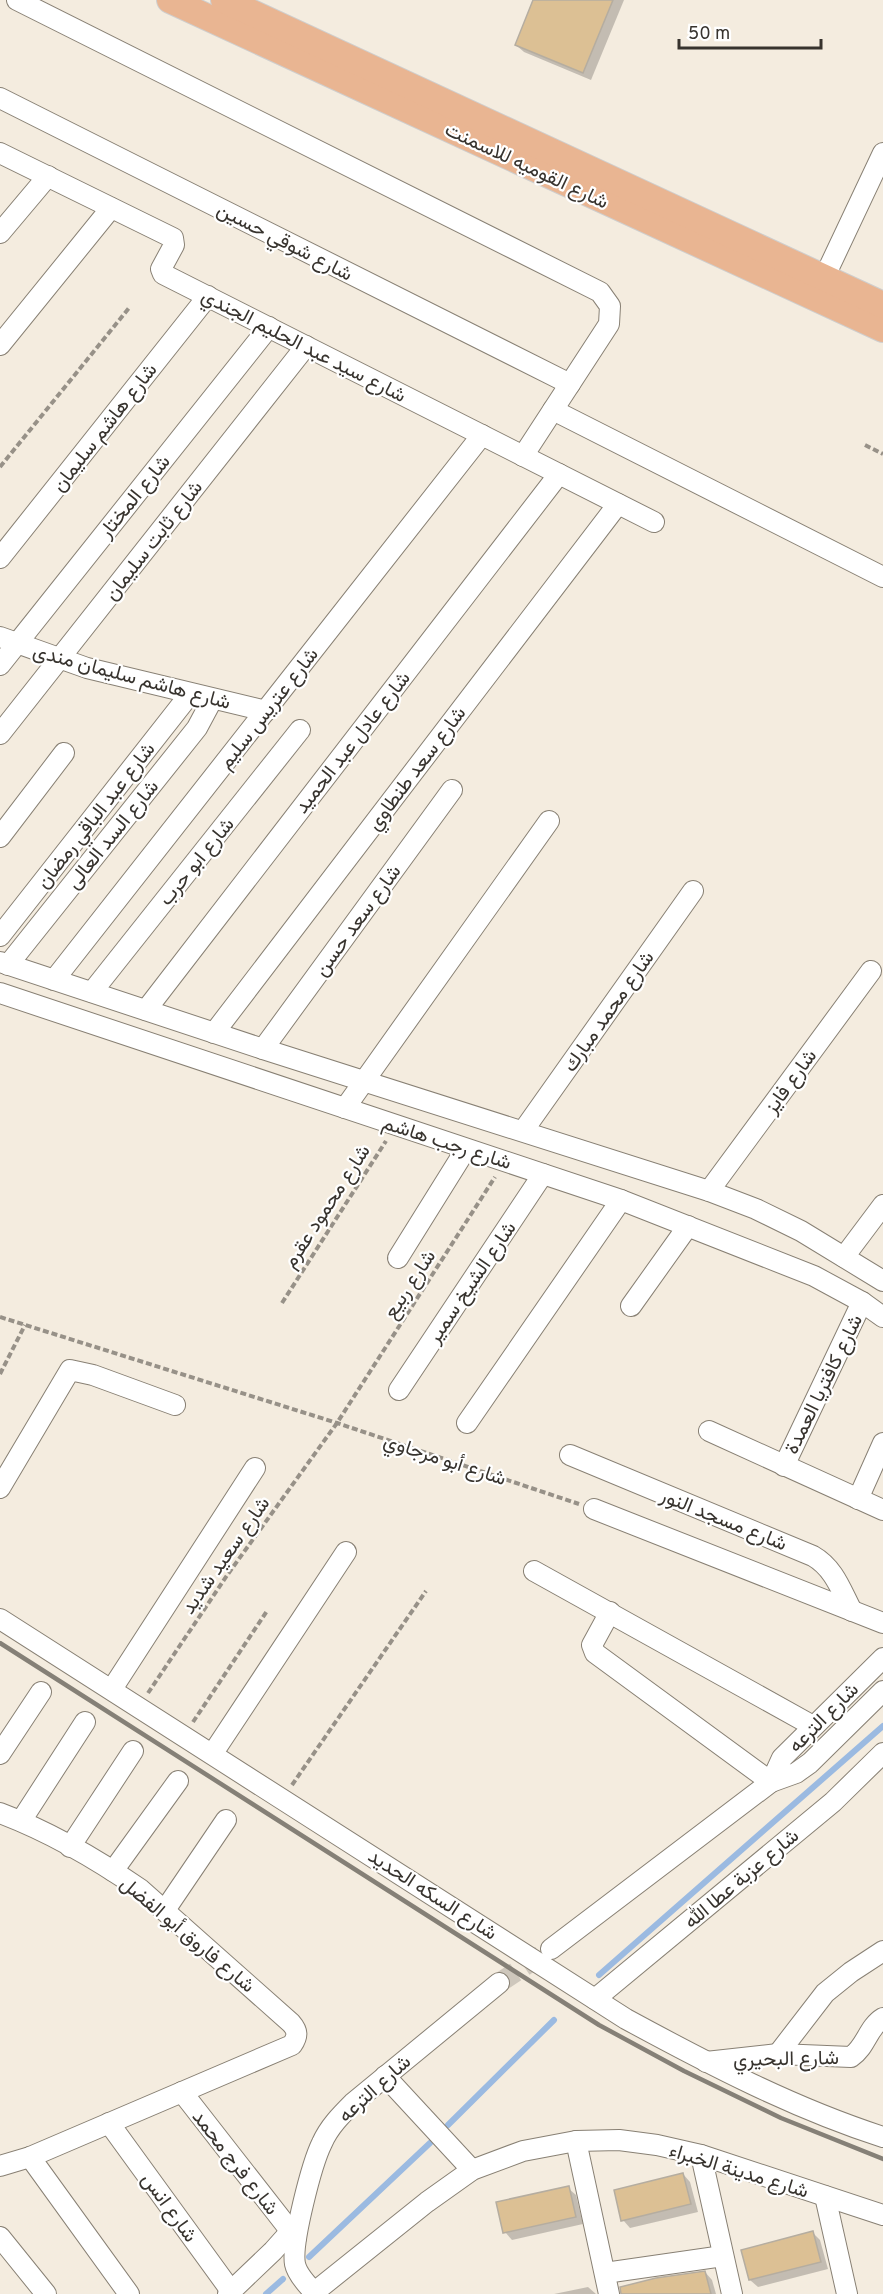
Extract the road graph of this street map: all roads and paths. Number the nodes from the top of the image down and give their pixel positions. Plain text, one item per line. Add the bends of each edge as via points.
1 (17, 0) edge
2 (170, 0) edge
3 (224, 0) edge
4 (0, 98) edge
5 (0, 153) edge
6 (883, 153) edge
7 (48, 176) junction
8 (111, 208) junction
9 (0, 233) edge
10 (820, 288) junction
11 (208, 297) junction
12 (883, 305) edge
13 (129, 308) dead end
14 (269, 327) junction
15 (883, 329) edge
16 (0, 345) edge
17 (306, 346) junction
18 (570, 384) junction
19 (553, 410) junction
20 (482, 435) junction
21 (866, 445) dead end
22 (883, 454) edge
23 (523, 456) junction
24 (0, 467) edge
25 (559, 474) junction
26 (618, 504) junction
27 (654, 522) dead end
28 (0, 558) edge
29 (883, 577) edge
30 (8, 640) edge
31 (59, 659) junction
32 (0, 665) edge
33 (190, 694) junction
34 (212, 700) junction
35 (266, 711) junction
36 (300, 730) dead end
37 (0, 734) edge
38 (64, 753) dead end
39 (452, 790) dead end
40 (549, 821) dead end
41 (0, 837) edge
42 (693, 891) dead end
43 (0, 936) edge
44 (4, 964) edge
45 (871, 971) dead end
46 (54, 980) junction
47 (92, 992) junction
48 (0, 993) edge
49 (146, 1010) junction
50 (214, 1033) junction
51 (263, 1049) junction
52 (365, 1081) junction
53 (345, 1108) junction
54 (396, 1125) junction
55 (523, 1131) junction
56 (466, 1149) junction
57 (505, 1162) junction
58 (543, 1174) junction
59 (709, 1191) junction
60 (621, 1200) junction
61 (883, 1205) edge
62 (688, 1226) junction
63 (398, 1258) dead end
64 (851, 1261) junction
65 (883, 1281) edge
66 (839, 1290) junction
67 (862, 1302) junction
68 (282, 1303) dead end
69 (631, 1306) dead end
70 (0, 1317) edge
71 (883, 1317) edge
72 (25, 1325) junction
73 (0, 1374) edge
74 (399, 1390) dead end
75 (175, 1405) dead end
76 (337, 1423) junction
77 (467, 1423) dead end
78 (709, 1431) dead end
79 (883, 1443) edge
80 (570, 1455) dead end
81 (784, 1466) junction
82 (255, 1468) dead end
83 (0, 1488) edge
84 (858, 1499) junction
85 (594, 1509) joint
86 (883, 1510) edge
87 (346, 1552) dead end
88 (534, 1571) dead end
89 (426, 1591) dead end
90 (267, 1611) dead end
91 (852, 1611) junction
92 (610, 1612) junction
93 (0, 1618) edge
94 (883, 1623) edge
95 (883, 1658) edge
96 (112, 1689) junction
97 (883, 1691) edge
98 (41, 1692) dead end
99 (140, 1706) junction
100 (85, 1722) dead end
101 (813, 1726) junction
102 (184, 1735) junction
103 (133, 1751) dead end
104 (213, 1753) junction
105 (883, 1753) edge
106 (0, 1754) edge
107 (178, 1781) dead end
108 (771, 1782) junction
109 (283, 1798) junction
110 (0, 1812) edge
111 (226, 1820) dead end
112 (21, 1821) junction
113 (70, 1847) junction
114 (113, 1871) junction
115 (165, 1910) junction
116 (551, 1949) tunnel mouth
117 (883, 1951) edge
118 (499, 1983) tunnel mouth
119 (595, 1999) junction
120 (883, 2018) edge
121 (778, 2054) junction
122 (706, 2062) junction
123 (386, 2076) junction
124 (182, 2092) junction
125 (109, 2123) junction
126 (883, 2137) edge
127 (576, 2140) junction
128 (701, 2155) junction
129 (30, 2157) junction
130 (0, 2166) edge
131 (472, 2170) junction
132 (825, 2196) junction
133 (883, 2215) edge
134 (293, 2235) junction
135 (0, 2237) edge
136 (723, 2256) junction
137 (605, 2273) junction
138 (230, 2292) edge
139 (46, 2294) edge
140 (129, 2294) edge
141 (314, 2294) edge
142 (609, 2294) edge
143 (732, 2294) edge
144 (847, 2294) edge

1 - 18 street via 600,292 610,306 609,324
2 - 10 main road, شارع القوميه للاسمنت
3 - 10 main road, شارع القوميه للاسمنت
4 - 18 street, شارع شوقي حسين
5 - 7 street, شارع سيد عبد الحليم الجندي
6 - 10 street
7 - 8 street, شارع سيد عبد الحليم الجندي
7 - 9 street
8 - 11 street, شارع سيد عبد الحليم الجندي via 173,238 174,245 162,273
8 - 16 street
10 - 12 main road, شارع القوميه للاسمنت
10 - 15 main road, شارع القوميه للاسمنت
11 - 14 street, شارع سيد عبد الحليم الجندي
11 - 28 street, شارع هاشم سليمان
13 - 24 path
14 - 17 street, شارع سيد عبد الحليم الجندي
14 - 30 street, شارع المختار
17 - 20 street, شارع سيد عبد الحليم الجندي
17 - 31 street, شارع ثابت سليمان
18 - 19 street
19 - 23 street
19 - 29 street
20 - 23 street, شارع سيد عبد الحليم الجندي
20 - 35 street, شارع عتريس سليم
21 - 22 path
23 - 25 street, شارع سيد عبد الحليم الجندي
25 - 26 street, شارع سيد عبد الحليم الجندي
25 - 49 street, شارع عادل عبد الحميد
26 - 27 street, شارع سيد عبد الحليم الجندي
26 - 50 street, شارع سعد طنطاوي
30 - 31 street, شارع هاشم سليمان مندى
30 - 32 street, شارع المختار
31 - 33 street, شارع هاشم سليمان مندى
31 - 37 street, شارع ثابت سليمان
33 - 34 street, شارع هاشم سليمان مندى
33 - 43 street, شارع عبد الباقي رمضان
34 - 35 street, شارع هاشم سليمان مندى
34 - 44 street, شارع السد العالى via 197,728
35 - 46 street, شارع عتريس سليم
36 - 47 street, شارع ابو حرب
38 - 41 street
39 - 51 street, شارع سعد حسن
40 - 52 street
42 - 55 street, شارع محمد مبارك
44 - 46 street, شارع رجب هاشم
45 - 59 street, شارع فايز
46 - 47 street, شارع رجب هاشم
47 - 49 street, شارع رجب هاشم
48 - 53 street, شارع رجب هاشم
49 - 50 street, شارع رجب هاشم
50 - 51 street, شارع رجب هاشم
51 - 52 street, شارع رجب هاشم
52 - 53 street
52 - 55 street, شارع رجب هاشم
53 - 54 street, شارع رجب هاشم
54 - 56 street, شارع رجب هاشم
54 - 68 path, شارع محمود عقرم
55 - 59 street, شارع رجب هاشم
56 - 57 street, شارع رجب هاشم
56 - 63 street
57 - 58 street, شارع رجب هاشم
57 - 76 path, شارع ربيع
58 - 60 street, شارع رجب هاشم
58 - 74 street, شارع الشيخ سمير
59 - 64 street, شارع رجب هاشم via 801,1231
60 - 62 street, شارع رجب هاشم
60 - 77 street
61 - 64 street
62 - 66 street, شارع رجب هاشم via 814,1276
62 - 69 street
64 - 65 street, شارع رجب هاشم
64 - 66 street
66 - 67 street, شارع رجب هاشم
67 - 71 street, شارع رجب هاشم
67 - 81 street, شارع كافتريا العمدة
70 - 72 path, شارع أبو مرجاوي
72 - 73 path
72 - 76 path, شارع أبو مرجاوي
75 - 83 street via 69,1370
76 - 85 path, شارع أبو مرجاوي
76 - 99 path, شارع سعيد شديد via 228,1574
78 - 81 street
79 - 84 street
80 - 91 street, شارع مسجد النور via 813,1556 831,1571
81 - 84 street
82 - 96 street
84 - 86 street
85 - 91 street
87 - 104 street
88 - 92 street
89 - 109 path
90 - 102 path
91 - 94 street
92 - 101 street
92 - 108 street via 592,1645 595,1653
93 - 96 street, شارع السكه الحديد
95 - 101 street, شارع الترعه
96 - 99 street, شارع السكه الحديد
97 - 108 street, شارع الترعه via 810,1763
98 - 106 street
99 - 102 street, شارع السكه الحديد
100 - 112 street
101 - 108 street, شارع الترعه via 782,1758
102 - 104 street, شارع السكه الحديد
103 - 113 street
104 - 109 street, شارع السكه الحديد
105 - 119 street, شارع عزبة عطا الله via 833,1802
107 - 114 street
108 - 116 street, شارع الترعه
109 - 119 street, شارع السكه الحديد
110 - 112 street, شارع فاروق أبو الفضل
111 - 115 street
112 - 113 street, شارع فاروق أبو الفضل
113 - 114 street, شارع فاروق أبو الفضل
114 - 115 street, شارع فاروق أبو الفضل
115 - 124 street, شارع فاروق أبو الفضل via 297,2029 292,2045
117 - 121 street via 825,1994
118 - 123 street, شارع الترعه
119 - 122 street, شارع السكه الحديد
120 - 121 street, شارع البحيري via 851,2057
121 - 122 street, شارع البحيري
122 - 126 street, شارع السكه الحديد via 792,2102
123 - 131 street
123 - 134 street, شارع الترعه via 338,2117 321,2144
124 - 125 street
124 - 134 street, شارع فرج محمد
125 - 129 street
125 - 138 street, شارع انس
127 - 128 street, شارع مدينة الخبراء via 619,2140
127 - 131 street, شارع مدينة الخبراء via 523,2151
127 - 137 street
128 - 132 street, شارع مدينة الخبراء
128 - 136 street
129 - 130 street
129 - 140 street
131 - 141 street, شارع مدينة الخبراء
132 - 133 street, شارع مدينة الخبراء
132 - 144 street
134 - 138 street
134 - 141 street, شارع الترعه via 295,2267
135 - 139 street
136 - 137 street
136 - 143 street
137 - 142 street

